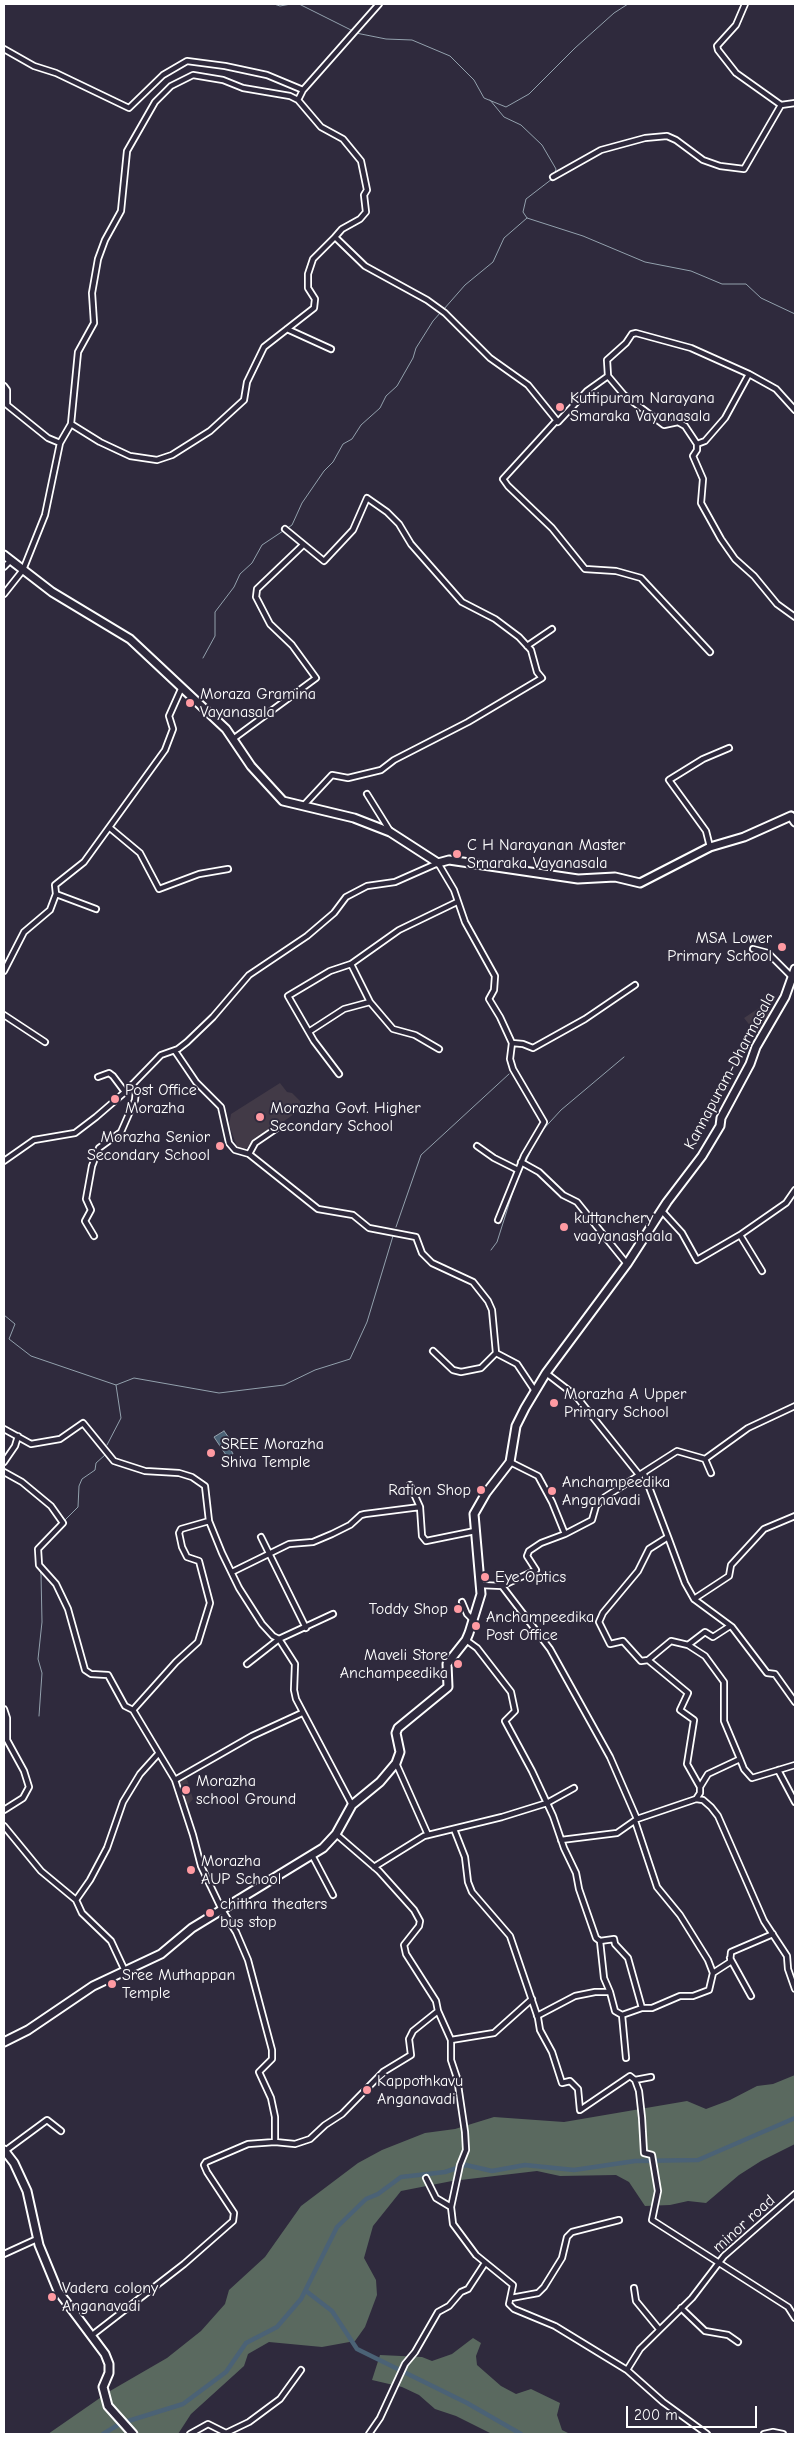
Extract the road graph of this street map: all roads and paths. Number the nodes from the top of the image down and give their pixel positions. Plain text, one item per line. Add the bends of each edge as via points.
1 (379, 4) edge
2 (745, 4) edge
3 (4, 49) edge
4 (198, 64) junction
5 (201, 75) junction
6 (303, 90) junction
7 (298, 100) junction
8 (795, 103) edge
9 (781, 105) junction
10 (553, 177) dead end
11 (335, 237) junction
12 (287, 329) junction
13 (331, 349) dead end
14 (749, 374) junction
15 (608, 376) junction
16 (4, 386) edge
17 (795, 410) edge
18 (556, 421) junction
19 (71, 424) junction
20 (60, 443) junction
21 (697, 444) junction
22 (285, 529) dead end
23 (302, 546) junction
24 (4, 555) edge
25 (11, 560) junction
26 (4, 567) edge
27 (23, 570) junction
28 (4, 594) edge
29 (795, 617) edge
30 (552, 630) dead end
31 (527, 646) junction
32 (710, 652) dead end
33 (182, 687) junction
34 (233, 739) junction
35 (729, 748) dead end
36 (367, 794) dead end
37 (304, 806) junction
38 (795, 822) edge
39 (110, 828) junction
40 (390, 832) junction
41 (710, 847) junction
42 (438, 863) junction
43 (228, 869) dead end
44 (56, 894) junction
45 (457, 902) junction
46 (96, 909) dead end
47 (753, 949) dead end
48 (351, 964) junction
49 (795, 969) edge
50 (4, 971) edge
51 (792, 977) junction
52 (635, 985) dead end
53 (370, 1002) junction
54 (4, 1015) edge
55 (310, 1031) junction
56 (44, 1042) dead end
57 (512, 1043) junction
58 (439, 1049) dead end
59 (175, 1051) junction
60 (339, 1074) dead end
61 (98, 1077) dead end
62 (133, 1084) junction
63 (125, 1092) junction
64 (277, 1128) dead end
65 (477, 1146) dead end
66 (248, 1154) junction
67 (4, 1161) edge
68 (524, 1163) junction
69 (518, 1170) junction
70 (795, 1190) edge
71 (662, 1210) junction
72 (498, 1220) dead end
73 (740, 1235) junction
74 (94, 1236) dead end
75 (627, 1264) junction
76 (762, 1271) dead end
77 (434, 1351) dead end
78 (496, 1353) junction
79 (546, 1374) junction
80 (535, 1391) junction
81 (795, 1406) edge
82 (4, 1429) edge
83 (18, 1436) junction
84 (705, 1459) junction
85 (4, 1462) edge
86 (510, 1462) junction
87 (4, 1472) edge
88 (711, 1474) dead end
89 (642, 1475) junction
90 (410, 1485) dead end
91 (420, 1507) junction
92 (795, 1516) edge
93 (209, 1522) junction
94 (475, 1530) junction
95 (565, 1534) junction
96 (260, 1537) dead end
97 (668, 1537) junction
98 (269, 1553) junction
99 (232, 1572) junction
100 (480, 1585) junction
101 (502, 1586) junction
102 (694, 1599) junction
103 (462, 1602) dead end
104 (334, 1614) dead end
105 (472, 1619) junction
106 (730, 1626) junction
107 (306, 1628) junction
108 (279, 1639) junction
109 (466, 1640) junction
110 (688, 1645) junction
111 (648, 1660) junction
112 (248, 1664) dead end
113 (795, 1702) edge
114 (4, 1709) edge
115 (134, 1710) junction
116 (302, 1713) junction
117 (158, 1754) junction
118 (740, 1759) junction
119 (396, 1762) junction
120 (795, 1765) edge
121 (778, 1770) junction
122 (175, 1780) junction
123 (700, 1787) junction
124 (574, 1788) dead end
125 (696, 1799) junction
126 (795, 1802) edge
127 (547, 1803) junction
128 (352, 1805) junction
129 (4, 1810) edge
130 (636, 1820) junction
131 (4, 1826) edge
132 (454, 1829) junction
133 (336, 1834) junction
134 (428, 1834) junction
135 (561, 1840) junction
136 (312, 1855) junction
137 (374, 1867) junction
138 (333, 1895) dead end
139 (76, 1900) junction
140 (222, 1910) junction
141 (773, 1934) junction
142 (600, 1941) junction
143 (730, 1958) junction
144 (125, 1971) junction
145 (713, 1973) junction
146 (795, 1990) edge
147 (610, 1992) junction
148 (752, 1996) dead end
149 (532, 2000) junction
150 (642, 2008) junction
151 (438, 2011) junction
152 (622, 2015) junction
153 (537, 2016) junction
154 (450, 2040) junction
155 (4, 2042) edge
156 (626, 2058) dead end
157 (651, 2077) dead end
158 (635, 2080) junction
159 (61, 2130) dead end
160 (275, 2142) junction
161 (4, 2151) edge
162 (426, 2178) dead end
163 (795, 2194) edge
164 (451, 2207) junction
165 (619, 2220) dead end
166 (37, 2239) junction
167 (4, 2254) edge
168 (485, 2263) junction
169 (718, 2263) junction
170 (634, 2288) dead end
171 (510, 2298) junction
172 (681, 2308) junction
173 (795, 2318) edge
174 (659, 2329) junction
175 (90, 2336) junction
176 (738, 2342) dead end
177 (300, 2370) dead end
178 (627, 2370) junction
179 (225, 2433) edge
180 (133, 2434) edge
181 (190, 2434) edge
182 (369, 2434) edge
183 (708, 2434) edge
184 (764, 2434) edge
185 (783, 2434) edge

1 - 6 street
2 - 9 street via 736,25 717,46 718,50 736,73
3 - 4 street via 34,66 129,108 163,75 188,61
4 - 5 street
4 - 6 street via 225,66 267,76
5 - 7 street
5 - 19 street via 186,77 162,94 127,151 121,211 98,259 92,293 94,324 78,352
6 - 7 street
7 - 11 street via 321,126 343,139 361,161 367,190 364,195 366,212 342,228
8 - 9 street
9 - 10 street via 744,169 703,160 667,136 645,138 601,150
11 - 12 street via 313,259 308,274 308,288 315,299 314,308
11 - 18 street via 365,266 445,313 490,358 528,385
12 - 13 street
12 - 19 street via 264,347 247,382 244,400 210,431 172,455 157,460 130,456
14 - 15 street via 691,348 632,334 607,360
14 - 17 street via 776,389
14 - 21 street via 725,418 705,441
15 - 18 street
15 - 21 street via 624,395 664,425 678,422 684,426
16 - 20 street via 7,405 48,438
18 - 32 street via 503,479 552,528 585,569 616,571 641,578
19 - 20 street
20 - 27 street via 45,515
21 - 29 street via 693,456 703,479 701,503 721,539 777,604
22 - 23 street
23 - 31 street via 324,561 353,530 367,498 399,524 411,544 462,602 495,618
23 - 34 street via 257,589 256,597 270,624 292,645 316,678
24 - 25 main road
25 - 26 street
25 - 27 main road
27 - 28 street
27 - 33 main road via 52,592 130,639
30 - 31 street
31 - 37 street via 542,678 381,770 348,778 332,775
33 - 34 main road
33 - 39 street via 169,716 173,729 170,740
34 - 37 main road via 251,766 284,801
35 - 41 street via 702,759 668,780 706,831
36 - 40 street
37 - 40 main road via 354,818
38 - 41 main road via 791,816 744,837
39 - 43 street via 140,853 159,889 199,874
39 - 44 street via 84,862 55,885
40 - 42 main road
41 - 42 main road via 640,883 615,878 578,879 449,860
42 - 45 street via 454,890
42 - 59 street via 395,882 367,886 346,897 334,913 307,936 249,975 213,1017
44 - 46 street
44 - 50 street via 50,910 24,932
45 - 48 street via 399,930
45 - 57 street via 495,976 494,990 489,999
47 - 51 street via 768,954
48 - 53 street
48 - 55 street via 330,971 288,996
49 - 51 main road, Kannapuram-Dharmasala
51 - 71 main road, Kannapuram-Dharmasala via 721,1118 720,1126 689,1176
52 - 57 street via 585,1019 533,1048
53 - 55 street via 344,1009
53 - 58 street via 393,1029 415,1035
54 - 56 street
55 - 60 street
57 - 68 street via 512,1069 544,1122
59 - 62 street via 160,1055
59 - 66 street via 196,1082 221,1107 229,1143 235,1150
61 - 63 street via 109,1073
62 - 63 street
62 - 74 street via 135,1100 121,1132 99,1148 92,1166 86,1199 91,1210 85,1221
63 - 67 street via 75,1133 34,1140
64 - 66 street via 255,1143
65 - 69 street
66 - 78 street via 318,1209 353,1215 369,1228 416,1237 422,1253 432,1263 474,1282 492,1310
68 - 69 street
68 - 75 street via 564,1195 578,1202
69 - 72 street
70 - 73 street via 786,1203
71 - 73 street via 682,1233 697,1260
71 - 75 main road, Kannapuram-Dharmasala
73 - 76 street
75 - 79 main road, Kannapuram-Dharmasala
77 - 78 street via 453,1370 461,1372 481,1368
78 - 80 street via 517,1364
79 - 80 main road, Kannapuram-Dharmasala
79 - 89 street via 576,1396
80 - 86 main road, Kannapuram-Dharmasala via 516,1426
81 - 84 street via 748,1428
82 - 83 street
83 - 85 street
83 - 93 street via 31,1444 60,1439 83,1423 114,1461 145,1470 179,1473 205,1486
84 - 88 street
84 - 89 street via 677,1451
86 - 94 main road, Kannapuram-Dharmasala via 474,1514
86 - 95 street via 538,1476
87 - 115 street via 51,1506 62,1522 38,1549 39,1565 56,1584 68,1609 85,1670 91,1674 108,1675 125,1706
89 - 95 street via 605,1497 596,1506 592,1520
89 - 97 street
90 - 91 street
91 - 94 street via 422,1536 426,1540
91 - 98 street via 360,1515 350,1525 313,1542 289,1544
92 - 102 street via 764,1529 732,1565 729,1576
93 - 99 street
93 - 115 street via 181,1529 180,1533 187,1557 199,1561 210,1603 198,1642
94 - 100 main road, Kannapuram-Dharmasala
95 - 101 street via 529,1551 527,1556 536,1570
96 - 98 street
97 - 102 street
97 - 111 street via 648,1549 638,1571 600,1617 610,1644 623,1641 641,1661
98 - 99 street
98 - 107 street
99 - 108 street via 262,1624
100 - 101 street
100 - 105 main road, Kannapuram-Dharmasala via 480,1600
101 - 130 street via 550,1649 610,1758
102 - 106 street
103 - 105 street
104 - 107 street
105 - 109 main road, Kannapuram-Dharmasala
106 - 110 street via 712,1636 705,1632
106 - 113 street via 767,1673 776,1674
107 - 108 street
108 - 112 street
108 - 116 street via 294,1664 294,1690
109 - 119 main road, Kannapuram-Dharmasala via 446,1667 448,1687 398,1728 400,1752
109 - 127 street via 477,1648 511,1692 515,1711 505,1721
110 - 111 street via 671,1641
110 - 118 street via 705,1656 724,1682 724,1721
111 - 123 street via 688,1692 680,1710 694,1720 687,1764
114 - 129 street via 7,1740 24,1771 29,1788 23,1798
115 - 117 street
116 - 122 street via 252,1736
116 - 128 street
117 - 122 street
117 - 139 street via 140,1774 123,1802 107,1848
118 - 121 street via 752,1778
118 - 123 street via 708,1774
119 - 128 main road via 380,1782
119 - 134 street
120 - 121 street
121 - 126 street
122 - 140 street via 201,1866
123 - 125 street
124 - 127 street
125 - 130 street
125 - 141 street via 706,1802 718,1816 764,1921
127 - 132 street
127 - 135 street
128 - 133 main road
130 - 135 street via 607,1836 600,1834
130 - 145 street via 657,1887 680,1915
131 - 139 street via 41,1871
132 - 134 street
132 - 149 street via 465,1857 472,1892 510,1936
133 - 136 main road
133 - 137 street
134 - 137 street
135 - 142 street via 576,1873 596,1938
136 - 138 street
136 - 140 main road
137 - 151 street via 407,1899 420,1921 404,1945 406,1954 436,2001
139 - 144 street via 82,1913 111,1941
140 - 144 main road via 212,1919 192,1928 161,1954
140 - 160 street via 248,1960 267,2028 272,2059 259,2072 272,2098
141 - 143 street via 731,1952
141 - 146 street via 787,1956
142 - 147 street via 604,1978
142 - 150 street via 614,1939 628,1958
143 - 145 street via 730,1962
143 - 148 street
144 - 155 main road via 93,1986 28,2030
145 - 150 street via 709,1990 693,1996 680,1996 652,2008
147 - 152 street via 616,2011
147 - 153 street via 575,1996
149 - 153 street
149 - 154 street via 494,2033
150 - 152 street
151 - 154 street
151 - 160 street via 413,2031 409,2039 411,2055 383,2072 342,2114 310,2139 295,2144
152 - 156 street
153 - 158 street via 562,2083 570,2081 578,2089 580,2110 630,2076
154 - 164 street via 466,2150
157 - 158 street
158 - 169 street via 640,2100 644,2153 653,2159 658,2191 652,2220
159 - 161 street via 47,2120
160 - 175 street via 248,2144 206,2162 207,2172 234,2213 233,2221 206,2247
161 - 166 main road via 14,2163 27,2191
162 - 164 street via 436,2198
163 - 169 street, minor road
164 - 168 street via 453,2224
165 - 171 street via 572,2232 567,2237 562,2258 544,2287 538,2293
166 - 167 street
166 - 175 main road via 58,2291
168 - 171 street via 513,2285
168 - 182 street via 468,2289 438,2312 402,2370
169 - 172 street, minor road
169 - 173 street via 788,2307
170 - 174 street via 636,2300
171 - 178 street via 509,2304 514,2309 555,2326
172 - 174 street, minor road
172 - 176 street via 705,2331 728,2335
174 - 178 street, minor road
175 - 180 main road via 109,2364 103,2387 108,2406
177 - 179 street via 280,2399 259,2416
178 - 183 street via 663,2402
179 - 181 street via 208,2424
184 - 185 street

